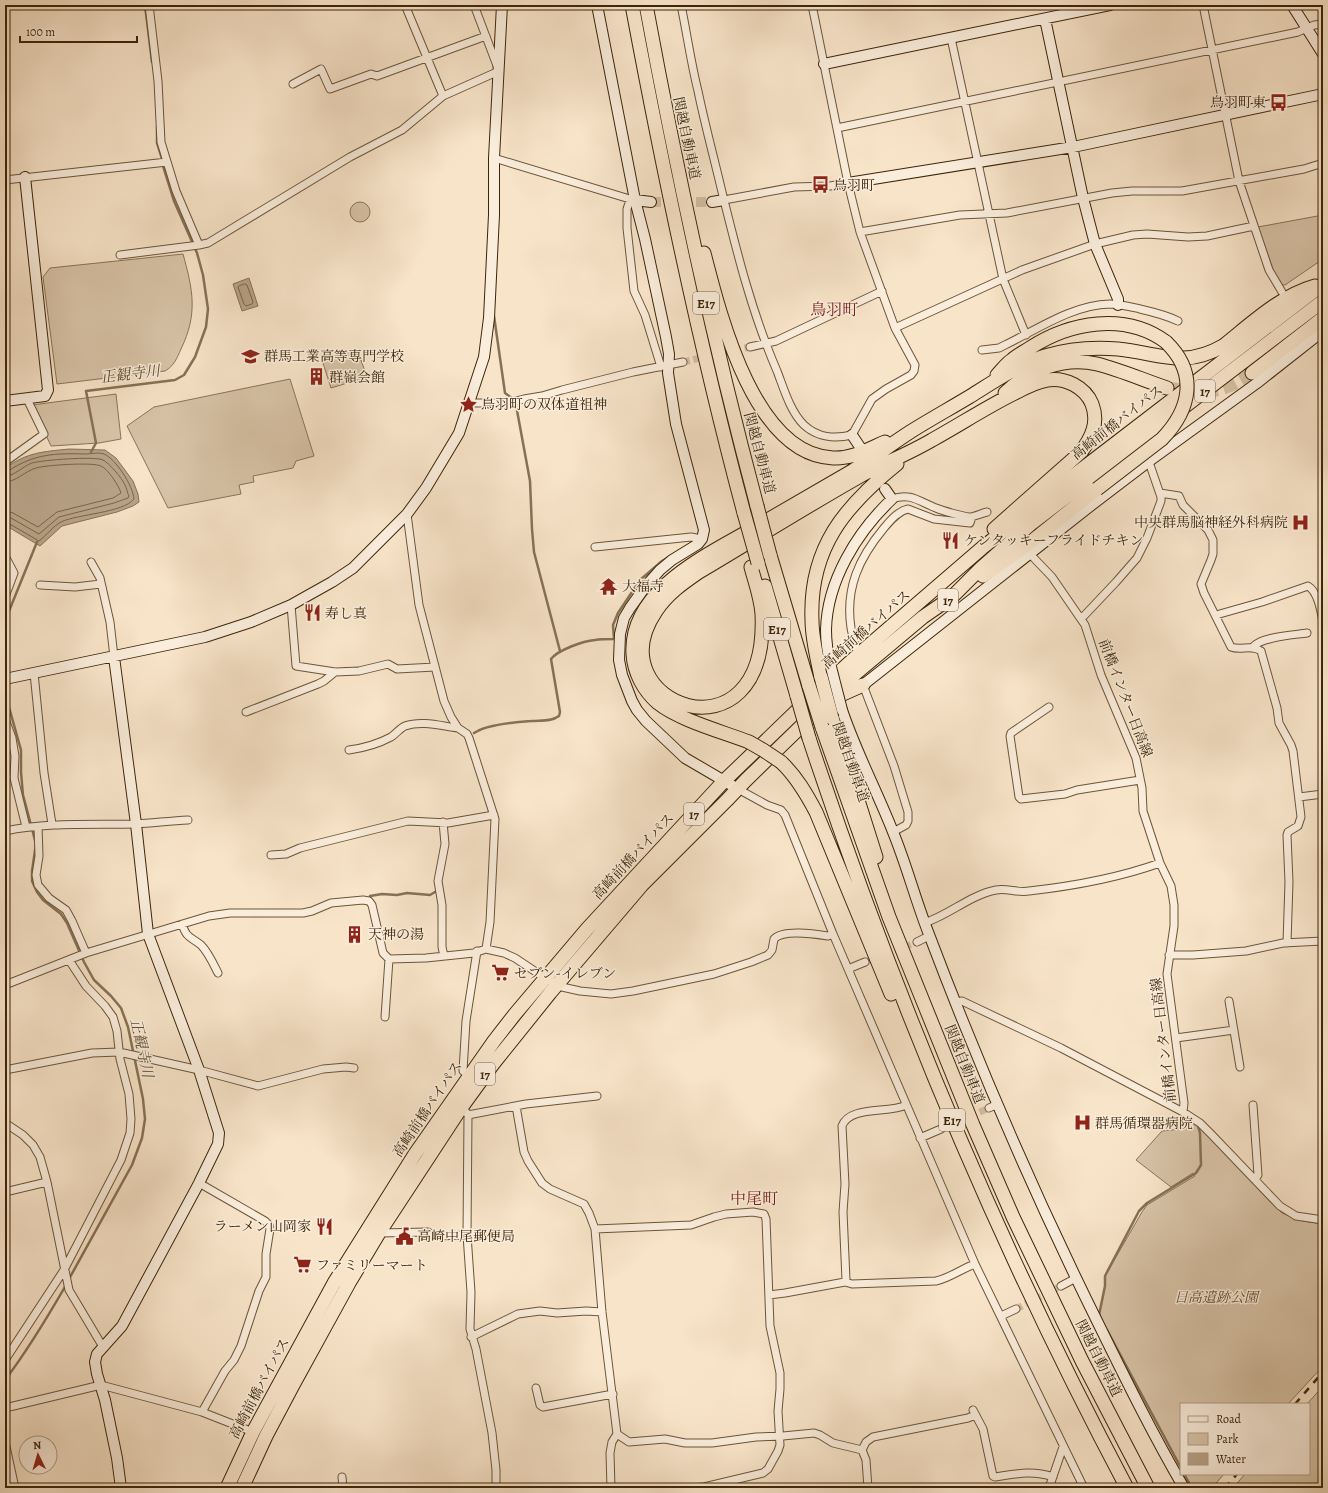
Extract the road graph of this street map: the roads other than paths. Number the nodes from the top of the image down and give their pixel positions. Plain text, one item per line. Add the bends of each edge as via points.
1 (150, 5) edge
2 (405, 5) edge
3 (474, 5) edge
4 (502, 5) edge
5 (597, 5) edge
6 (632, 5) edge
7 (646, 5) edge
8 (681, 5) edge
9 (812, 5) edge
10 (1110, 5) edge
11 (1202, 5) edge
12 (1292, 5) edge
13 (1045, 19) junction
14 (1323, 24) edge
15 (1306, 28) junction
16 (486, 36) junction
17 (951, 38) junction
18 (1212, 50) junction
19 (1323, 54) edge
20 (427, 58) junction
21 (824, 64) junction
22 (499, 71) junction
23 (1058, 82) junction
24 (293, 84) dead end
25 (1323, 94) edge
26 (443, 96) junction
27 (663, 98) junction
28 (965, 102) junction
29 (1225, 115) junction
30 (837, 128) junction
31 (1073, 147) junction
32 (494, 158) junction
33 (167, 162) junction
34 (978, 163) junction
35 (1323, 163) edge
36 (25, 177) junction
37 (5, 180) edge
38 (1239, 181) junction
39 (848, 184) junction
40 (1083, 198) junction
41 (632, 200) junction
42 (724, 200) junction
43 (651, 202) tunnel mouth
44 (712, 202) tunnel mouth
45 (989, 215) junction
46 (1254, 226) junction
47 (860, 232) junction
48 (1095, 244) junction
49 (199, 245) junction
50 (120, 255) dead end
51 (1003, 279) junction
52 (1323, 284) edge
53 (882, 291) junction
54 (1282, 292) dead end
55 (1323, 301) edge
56 (1118, 305) junction
57 (1323, 318) edge
58 (1178, 322) dead end
59 (895, 328) junction
60 (1323, 331) edge
61 (1026, 335) junction
62 (766, 345) junction
63 (750, 347) tunnel mouth
64 (982, 350) dead end
65 (683, 362) tunnel mouth
66 (664, 365) junction
67 (1252, 373) tunnel mouth
68 (986, 386) junction
69 (1166, 388) tunnel mouth
70 (27, 399) junction
71 (5, 401) edge
72 (995, 402) junction
73 (469, 403) junction
74 (910, 432) junction
75 (852, 435) junction
76 (860, 447) dead end
77 (913, 451) junction
78 (5, 462) edge
79 (1148, 462) junction
80 (885, 489) dead end
81 (1160, 493) junction
82 (892, 499) junction
83 (987, 512) dead end
84 (407, 514) junction
85 (970, 517) junction
86 (702, 539) junction
87 (855, 544) junction
88 (595, 547) dead end
89 (982, 548) junction
90 (865, 553) junction
91 (1030, 554) junction
92 (5, 556) edge
93 (91, 562) dead end
94 (755, 565) junction
95 (101, 584) junction
96 (40, 585) dead end
97 (5, 597) edge
98 (952, 597) junction
99 (1321, 601) edge
100 (291, 605) junction
101 (1216, 615) junction
102 (1081, 619) junction
103 (1323, 622) edge
104 (1307, 633) dead end
105 (1253, 647) junction
106 (860, 654) junction
107 (114, 657) junction
108 (435, 667) junction
109 (335, 672) junction
110 (34, 673) junction
111 (5, 679) edge
112 (863, 685) junction
113 (1049, 707) dead end
114 (246, 712) dead end
115 (837, 714) junction
116 (808, 718) junction
117 (5, 719) edge
118 (458, 728) junction
119 (349, 750) dead end
120 (1140, 780) junction
121 (724, 781) junction
122 (738, 789) junction
123 (1323, 794) edge
124 (1299, 797) junction
125 (494, 815) junction
126 (188, 820) dead end
127 (443, 822) junction
128 (52, 824) junction
129 (136, 824) junction
130 (26, 827) junction
131 (38, 827) junction
132 (5, 831) edge
133 (894, 832) junction
134 (271, 855) dead end
135 (1160, 863) junction
136 (888, 917) junction
137 (924, 922) junction
138 (182, 924) junction
139 (148, 934) junction
140 (833, 934) junction
141 (929, 936) junction
142 (1323, 941) edge
143 (917, 942) tunnel mouth
144 (1287, 943) junction
145 (486, 949) junction
146 (477, 951) junction
147 (86, 953) junction
148 (1169, 955) junction
149 (444, 956) junction
150 (389, 959) junction
151 (69, 960) junction
152 (865, 962) tunnel mouth
153 (848, 969) junction
154 (218, 972) dead end
155 (545, 978) junction
156 (5, 985) edge
157 (557, 985) junction
158 (1229, 1001) dead end
159 (955, 1002) junction
160 (385, 1017) dead end
161 (1234, 1030) junction
162 (1176, 1038) junction
163 (119, 1052) junction
164 (1240, 1067) dead end
165 (354, 1068) dead end
166 (5, 1070) edge
167 (199, 1070) junction
168 (469, 1075) junction
169 (938, 1088) junction
170 (597, 1096) dead end
171 (906, 1105) junction
172 (1253, 1105) dead end
173 (516, 1106) junction
174 (465, 1111) junction
175 (1183, 1112) junction
176 (5, 1123) edge
177 (941, 1129) tunnel mouth
178 (920, 1138) junction
179 (1255, 1180) junction
180 (47, 1182) junction
181 (199, 1183) junction
182 (5, 1192) edge
183 (1323, 1220) edge
184 (595, 1230) junction
185 (379, 1233) junction
186 (468, 1235) junction
187 (975, 1264) junction
188 (64, 1270) junction
189 (1076, 1278) junction
190 (845, 1282) junction
191 (1061, 1286) tunnel mouth
192 (769, 1295) junction
193 (1016, 1309) tunnel mouth
194 (602, 1312) junction
195 (1001, 1316) junction
196 (472, 1337) junction
197 (103, 1347) junction
198 (5, 1360) edge
199 (101, 1385) junction
200 (536, 1388) dead end
201 (613, 1394) junction
202 (5, 1408) edge
203 (202, 1412) junction
204 (253, 1432) junction
205 (617, 1434) junction
206 (780, 1436) junction
207 (5, 1442) edge
208 (1063, 1447) junction
209 (862, 1450) junction
210 (342, 1477) dead end
211 (1053, 1477) junction
212 (15, 1488) edge
213 (121, 1488) edge
214 (227, 1488) edge
215 (242, 1488) edge
216 (343, 1488) edge
217 (496, 1488) edge
218 (611, 1488) edge
219 (691, 1488) edge
220 (868, 1488) edge
221 (1049, 1488) edge
222 (1084, 1488) edge
223 (1127, 1488) edge
224 (1148, 1488) edge
225 (1184, 1488) edge

1 - 33 street via 161,142
2 - 20 street
3 - 16 street
4 - 22 street
5 - 41 street
6 - 94 highway, 関越自動車道 / E17, bridge via 681,251 741,516
7 - 27 highway, 関越自動車道 / E17
8 - 42 street via 697,90
9 - 21 street
10 - 13 street
11 - 18 street
12 - 15 street
13 - 17 street
13 - 23 street
14 - 15 street
15 - 18 street via 1298,32
15 - 19 street
16 - 20 street
16 - 22 street
17 - 21 street
17 - 28 street
18 - 23 street
18 - 29 street
20 - 24 street via 330,89 321,69
20 - 26 street
21 - 30 street
22 - 26 street
22 - 32 street
23 - 28 street
23 - 31 street
25 - 29 street
26 - 49 street via 402,130 350,157 208,243
27 - 74 highway via 727,333 744,375 774,426 788,440 812,455 834,458 854,455
27 - 136 highway, 関越自動車道 / E17, bridge via 714,335 770,555 822,728
28 - 30 street
28 - 34 street
29 - 31 street
29 - 38 street
30 - 39 street
31 - 34 street
31 - 40 street
32 - 41 street
32 - 73 street via 489,318 484,356
33 - 36 street
33 - 49 street via 176,191
34 - 39 street
34 - 45 street
35 - 38 street
36 - 37 street
36 - 70 street via 48,390 45,396
38 - 40 street via 1182,191 1123,192
38 - 46 street
39 - 42 street via 794,187
39 - 47 street
40 - 45 street via 1007,214
40 - 48 street
41 - 43 street
41 - 66 street via 661,310 669,354
41 - 66 street via 627,209 627,228 634,291
42 - 44 street
42 - 62 street via 743,275
45 - 47 street via 960,215
45 - 51 street
46 - 48 street via 1207,236 1133,235
46 - 54 street via 1269,270
47 - 53 street
48 - 51 street
48 - 56 street via 1118,299
49 - 50 street
51 - 59 street
51 - 61 street
52 - 68 highway via 1285,298 1223,346 1202,355 1174,359 1118,350 1078,350 1034,361
52 - 89 highway, 高崎前橋バイパス / 17
53 - 59 street
53 - 62 street
55 - 98 highway, 高崎前橋バイパス / 17 via 1032,524
56 - 58 street via 1160,314
56 - 61 street via 1108,304 1078,310
57 - 67 highway
59 - 75 street via 915,365 914,371 872,399
60 - 79 street via 1257,383
61 - 64 street via 999,348
62 - 63 street
62 - 75 street via 795,412 804,425 824,437
65 - 66 street
66 - 73 street via 542,396 508,402
66 - 86 street via 668,373 676,424 703,524
68 - 74 highway
68 - 98 highway, bridge via 1012,359 1056,334 1082,326 1109,323 1135,327 1152,333 1166,342 1179,358 1186,377 1187,390 1182,413 1162,438 1027,545
69 - 72 highway via 1096,364 1070,363 1047,367 1029,374
70 - 71 street
70 - 78 street via 44,434
72 - 77 highway
72 - 89 highway via 1040,382 1063,381 1083,390 1091,403 1095,422 1090,439 1081,452 994,529
73 - 84 street via 459,433 444,460
74 - 169 highway, bridge via 865,463 688,568 660,590 637,624 633,657 640,680 657,702 670,711 764,750 797,779 816,812 904,1024
75 - 76 street
77 - 94 highway via 861,476 698,572 665,599 647,628 643,654 649,676 660,691 672,700 688,706 712,706 729,700 747,685 757,664 762,639 762,613
77 - 115 highway, bridge via 855,502 839,522 821,556 812,590 814,646 821,677
79 - 81 street
79 - 91 street
80 - 82 street
81 - 101 street via 1179,496 1183,505 1202,524 1213,540 1213,554 1201,584
81 - 102 street via 1161,501 1142,550
82 - 85 street via 918,498 935,508
82 - 87 street
83 - 85 street
84 - 100 street via 353,568
84 - 108 street via 419,605
85 - 90 street via 970,523 966,524 934,520 911,509 905,510 889,523
86 - 88 street via 691,537
86 - 121 street via 660,570 636,598 622,624 619,660 632,701 646,721 685,758
87 - 90 street
87 - 115 street, bridge via 839,575 829,608 826,630
89 - 106 highway, 高崎前橋バイパス / 17
90 - 106 street via 854,578 850,599 851,627
91 - 102 street, 前橋インター日高線 via 1052,577
91 - 112 street
92 - 97 street via 14,573
93 - 95 street
94 - 169 highway, 関越自動車道 / E17, bridge via 809,738 856,876
95 - 96 street
95 - 107 street via 110,622
98 - 116 highway, 高崎前橋バイパス / 17 via 923,617 854,674
99 - 101 street via 1308,586
99 - 103 street
100 - 107 street via 205,637
100 - 109 street via 296,666
101 - 105 street via 1232,648
102 - 120 street, 前橋インター日高線 via 1134,751
104 - 105 street via 1267,640 1256,643
105 - 124 street via 1262,655 1279,723 1291,745
106 - 121 highway, 高崎前橋バイパス / 17
107 - 110 street
107 - 129 street
108 - 109 street via 398,669 388,664 359,671
108 - 118 street via 444,701
109 - 114 street via 318,684
110 - 111 street
110 - 128 street
112 - 116 highway via 843,694 814,717
112 - 133 street via 894,766 908,812 906,825
113 - 120 street via 1011,732 1021,799
115 - 133 street via 848,728
115 - 136 highway via 874,849
116 - 122 highway, 高崎前橋バイパス / 17
117 - 130 street via 12,738 15,756 14,778
118 - 119 street via 424,723 404,726 392,737 363,748
118 - 125 street via 469,738
120 - 135 street, 前橋インター日高線 via 1143,811
121 - 122 street
121 - 155 highway, 高崎前橋バイパス / 17
122 - 140 street via 784,812
122 - 157 highway, 高崎前橋バイパス / 17 via 642,885
123 - 124 street
124 - 144 street via 1300,821 1287,835
125 - 127 street
125 - 145 street via 496,823
126 - 129 street
127 - 134 street via 408,821 300,848 286,854
127 - 149 street via 445,844 438,881 442,905
128 - 129 street
128 - 131 street
129 - 139 street
130 - 131 street
130 - 132 street
131 - 147 street via 38,885 49,898 66,910
133 - 137 street
135 - 137 street via 1095,881 1030,891 994,891
135 - 148 street, 前橋インター日高線 via 1171,886 1174,905 1174,926
136 - 224 highway, 関越自動車道 / E17 via 1013,1217 1082,1361
137 - 141 street
138 - 139 street
138 - 150 street via 224,913 303,913 331,903 364,900 369,901 372,906 383,953
138 - 154 street via 185,933 207,953
139 - 147 street
139 - 167 street
140 - 153 street
140 - 157 street via 781,934 774,939 772,950 765,957 714,974 633,991 606,994
141 - 143 street
141 - 159 street
142 - 144 street
144 - 148 street via 1246,951
145 - 146 street
145 - 155 street via 509,956
146 - 149 street
146 - 168 street via 463,1070
147 - 151 street
148 - 162 street, 前橋インター日高線 via 1167,974
149 - 150 street
150 - 160 street
151 - 156 street
151 - 163 street via 86,986 113,1017
152 - 153 street
153 - 171 street
155 - 157 street
155 - 168 highway, 高崎前橋バイパス / 17
157 - 174 highway, 高崎前橋バイパス / 17 via 493,1064
158 - 161 street
159 - 175 street via 962,1001 1061,1048
159 - 189 street via 993,1106
161 - 162 street
161 - 164 street
162 - 175 street, 前橋インター日高線
163 - 166 street via 92,1053
163 - 167 street
163 - 188 street via 130,1094 130,1133 121,1160
165 - 167 street via 323,1069 258,1086
167 - 181 street via 219,1133 218,1144
168 - 204 highway, 高崎前橋バイパス / 17 via 415,1154 334,1282
169 - 223 highway, 関越自動車道 / E17 via 997,1224
170 - 173 street
171 - 178 street
171 - 190 street via 857,1114 848,1118 842,1126
172 - 179 street via 1258,1175
173 - 174 street
173 - 184 street via 524,1152 531,1166 542,1183 550,1189 584,1204
174 - 185 highway, 高崎前橋バイパス / 17
174 - 186 street
175 - 179 street, 前橋インター日高線 via 1206,1129
176 - 180 street via 33,1145 40,1157
177 - 178 street
178 - 187 street
179 - 183 street, 前橋インター日高線 via 1287,1211 1296,1216
180 - 182 street
180 - 188 street
181 - 197 street via 122,1326
181 - 203 street via 265,1221 270,1229 266,1276 241,1346
184 - 192 street via 692,1225 726,1214 764,1214
184 - 194 street
185 - 186 street via 428,1232 434,1236
185 - 215 highway, 高崎前橋バイパス / 17 via 292,1385
186 - 196 street
187 - 190 street via 936,1280 852,1284
187 - 195 street
188 - 197 street via 69,1290
188 - 198 street
189 - 191 street
189 - 225 street via 1161,1449
190 - 192 street
192 - 206 street via 770,1326 780,1373
193 - 195 street
194 - 196 street via 540,1311 518,1314
194 - 201 street
195 - 208 street
196 - 217 street via 492,1432
197 - 199 street via 95,1362
199 - 202 street
199 - 203 street
199 - 213 street via 118,1458
200 - 201 street via 540,1405 543,1407
201 - 205 street
203 - 204 street
204 - 214 highway, 高崎前橋バイパス / 17
205 - 206 street via 629,1442 665,1439 712,1444
205 - 218 street via 610,1453
206 - 209 street via 817,1434 833,1443
206 - 219 street via 778,1451 768,1469 762,1473
207 - 212 street
208 - 211 street
208 - 222 street
209 - 211 street via 866,1442 873,1437 968,1418 974,1412 983,1429 993,1476 1030,1472
209 - 220 street via 866,1460
210 - 216 street
211 - 221 street

